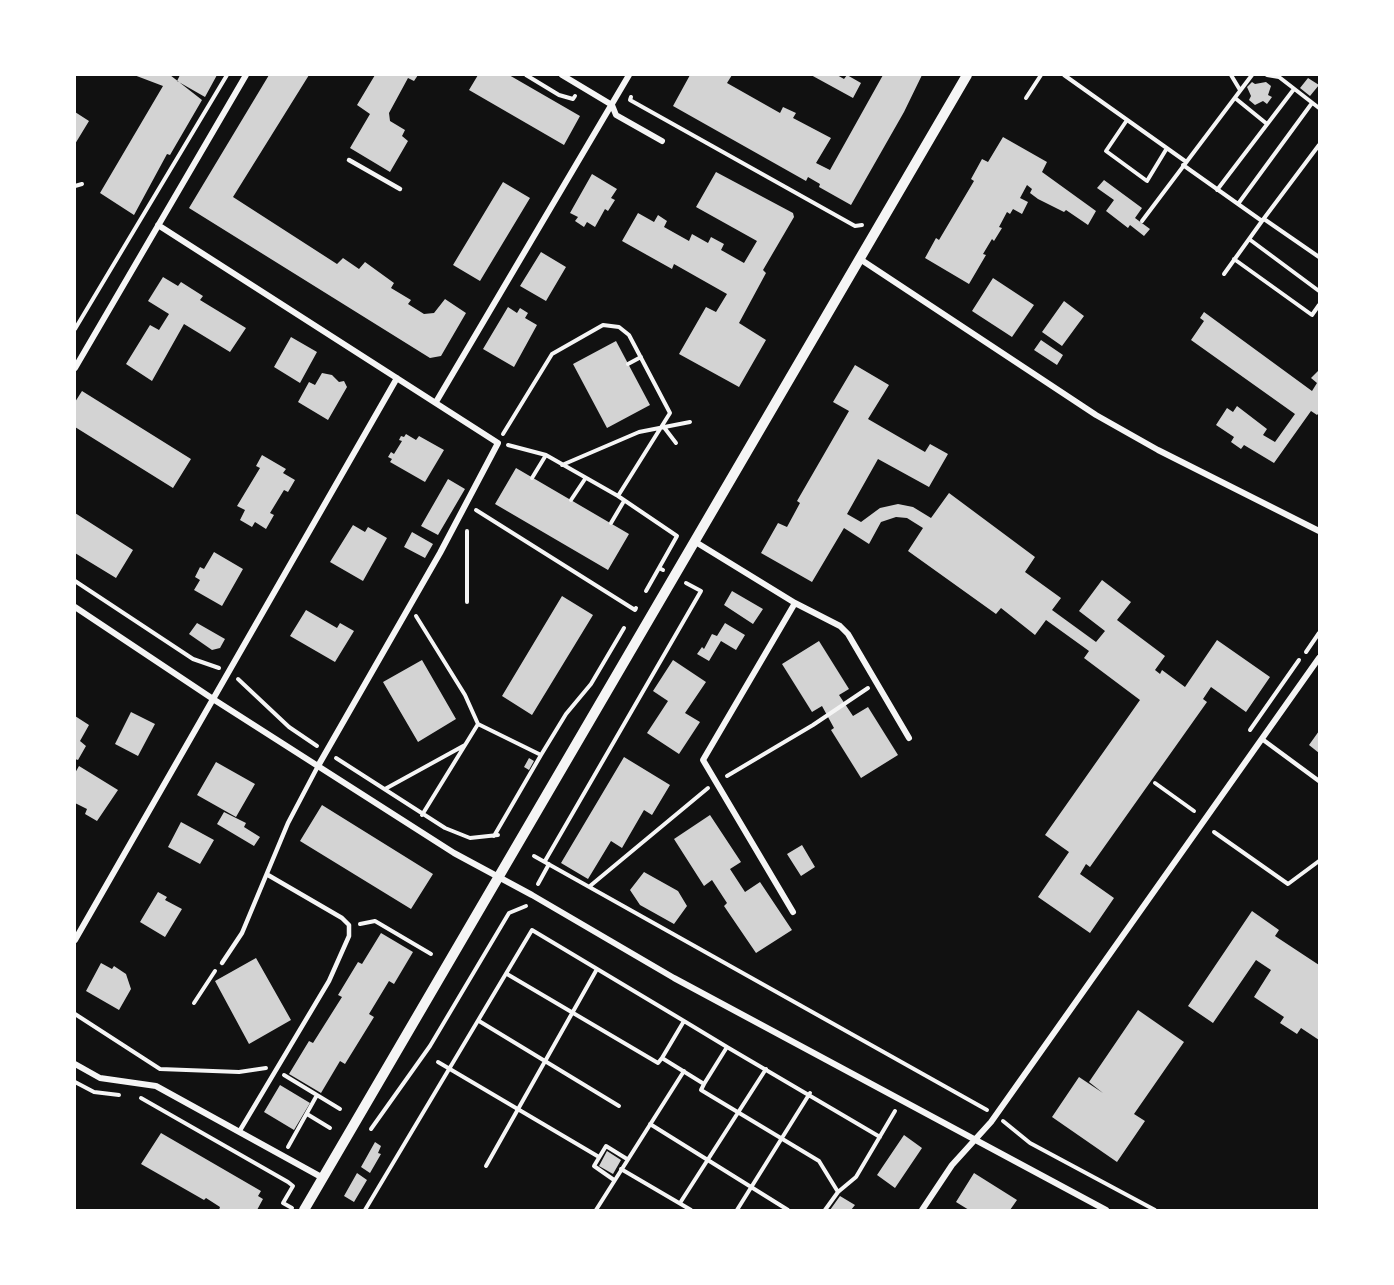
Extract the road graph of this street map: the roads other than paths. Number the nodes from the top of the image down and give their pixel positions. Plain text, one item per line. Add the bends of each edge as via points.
1 (246, 75) edge
2 (562, 75) edge
3 (629, 75) edge
4 (967, 75) edge
5 (612, 105) junction
6 (662, 141) dead end
7 (349, 160) dead end
8 (400, 189) dead end
9 (158, 225) junction
10 (860, 259) junction
11 (75, 368) edge
12 (397, 378) junction
13 (436, 402) junction
14 (1319, 531) edge
15 (694, 541) junction
16 (795, 603) junction
17 (75, 607) edge
18 (1319, 658) edge
19 (213, 699) junction
20 (909, 738) dead end
21 (1262, 739) junction
22 (318, 766) junction
23 (1319, 781) edge
24 (268, 875) junction
25 (498, 877) junction
26 (793, 912) dead end
27 (75, 940) edge
28 (222, 963) dead end
29 (75, 1064) edge
30 (239, 1132) junction
31 (976, 1139) junction
32 (323, 1178) junction
33 (298, 1209) edge
34 (922, 1210) edge
35 (1106, 1210) edge

1 - 9 street
2 - 5 street
3 - 5 street
4 - 10 street
5 - 6 street via 616,115
5 - 13 street
7 - 8 lane
9 - 11 street
9 - 12 street
10 - 14 street via 1096,415
10 - 15 street
12 - 13 street
12 - 19 street
13 - 22 street via 498,442
15 - 16 street
15 - 25 street
16 - 20 street via 848,634
16 - 26 street via 703,760
17 - 19 street
18 - 21 street
19 - 22 street
19 - 27 street
21 - 23 lane
21 - 31 street via 992,1122
22 - 24 lane via 288,823
22 - 25 street
24 - 28 lane via 242,933
24 - 30 lane via 342,918 349,925 349,936 329,981
25 - 31 street via 674,978
25 - 32 street
29 - 30 street via 100,1078 156,1086
30 - 32 street
31 - 34 street via 952,1165
31 - 35 street
32 - 33 street

